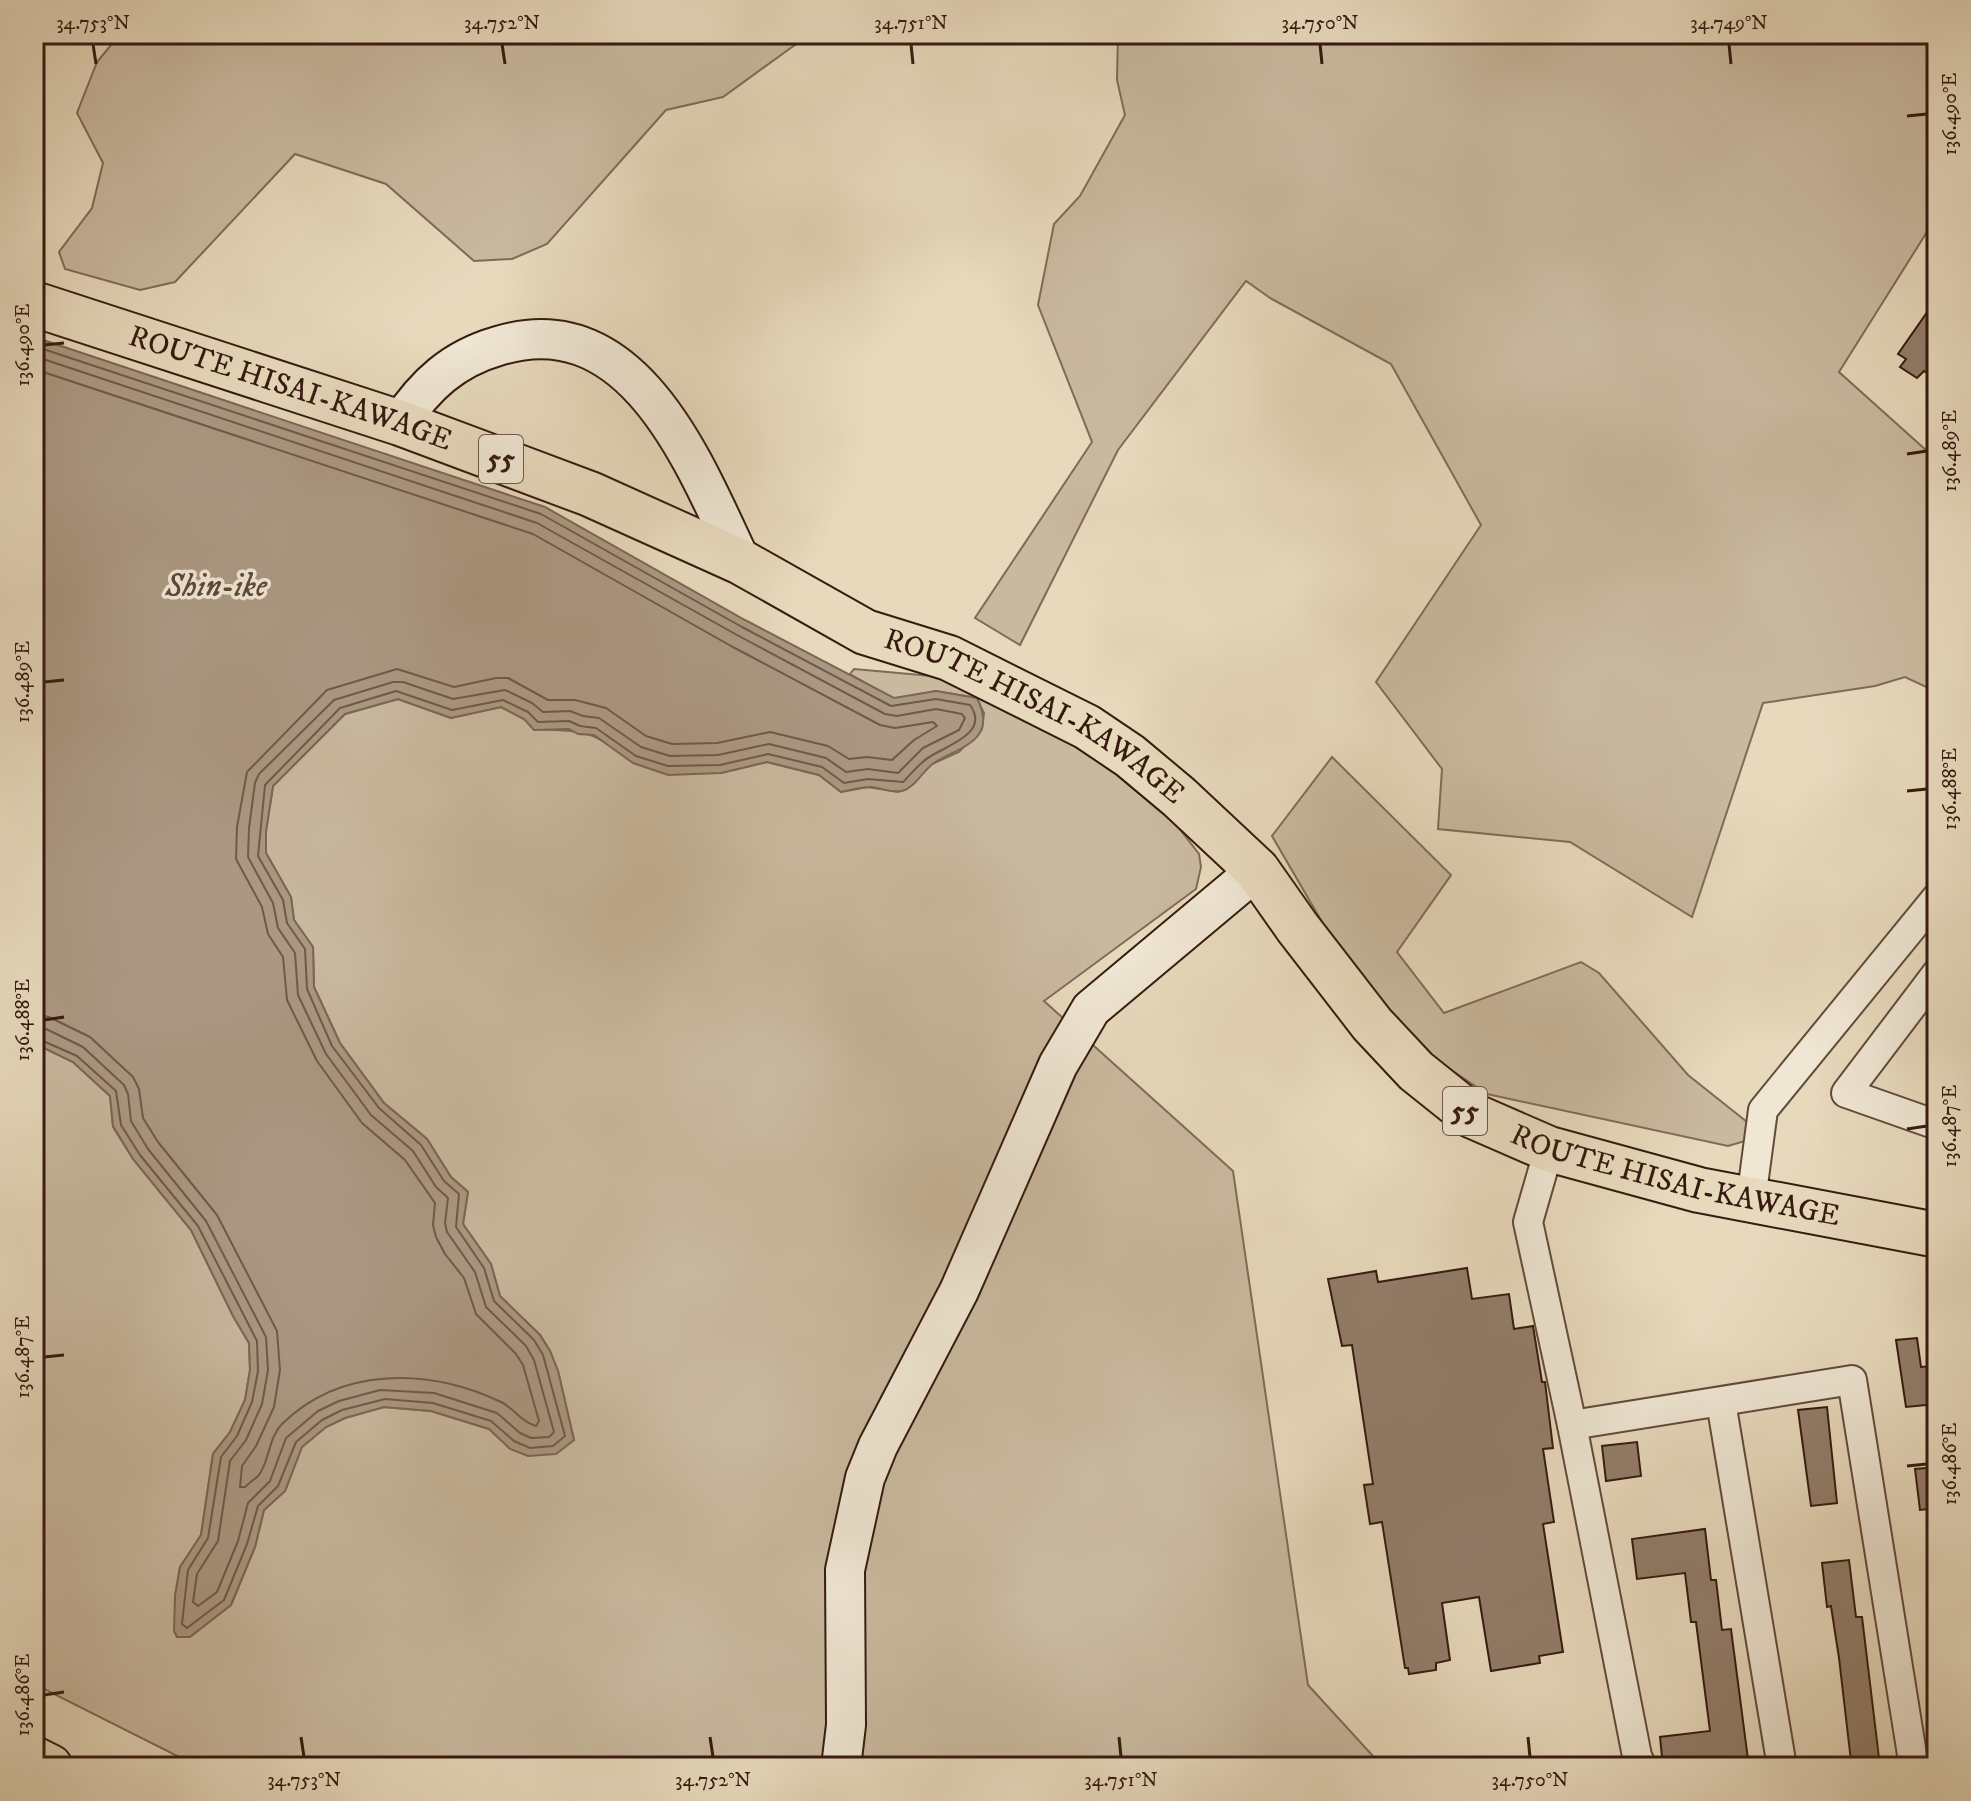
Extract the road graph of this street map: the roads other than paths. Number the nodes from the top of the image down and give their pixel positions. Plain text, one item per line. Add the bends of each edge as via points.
1 (34, 304) edge
2 (400, 423) junction
3 (741, 562) junction
4 (1257, 870) junction
5 (1937, 897) edge
6 (1937, 974) edge
7 (1937, 1125) edge
8 (1549, 1149) junction
9 (1751, 1200) junction
10 (1937, 1235) edge
11 (1721, 1402) junction
12 (1572, 1425) junction
13 (34, 1759) edge
14 (50, 1767) edge
15 (841, 1767) edge
16 (1642, 1767) edge
17 (1782, 1767) edge
18 (1914, 1767) edge

1 - 2 main road, ROUTE HISAI-KAWAGE / 55
2 - 3 main road, ROUTE HISAI-KAWAGE / 55 via 590,494
2 - 3 street via 418,394 442,374 491,348 519,339 582,346 629,374 651,397 677,435
3 - 4 main road, ROUTE HISAI-KAWAGE / 55 via 865,632 949,658 1087,727 1179,797
4 - 8 main road, ROUTE HISAI-KAWAGE / 55 via 1372,1024 1416,1071 1471,1115
4 - 15 street via 1091,1009 1058,1065 959,1291 878,1446 865,1478 845,1570 846,1725
5 - 9 street via 1763,1110
6 - 7 street via 1846,1093
8 - 9 main road, ROUTE HISAI-KAWAGE / 55
8 - 12 street via 1528,1222
9 - 10 main road, ROUTE HISAI-KAWAGE / 55
11 - 12 street
11 - 17 street
11 - 18 street via 1852,1380
12 - 16 street
13 - 14 main road

